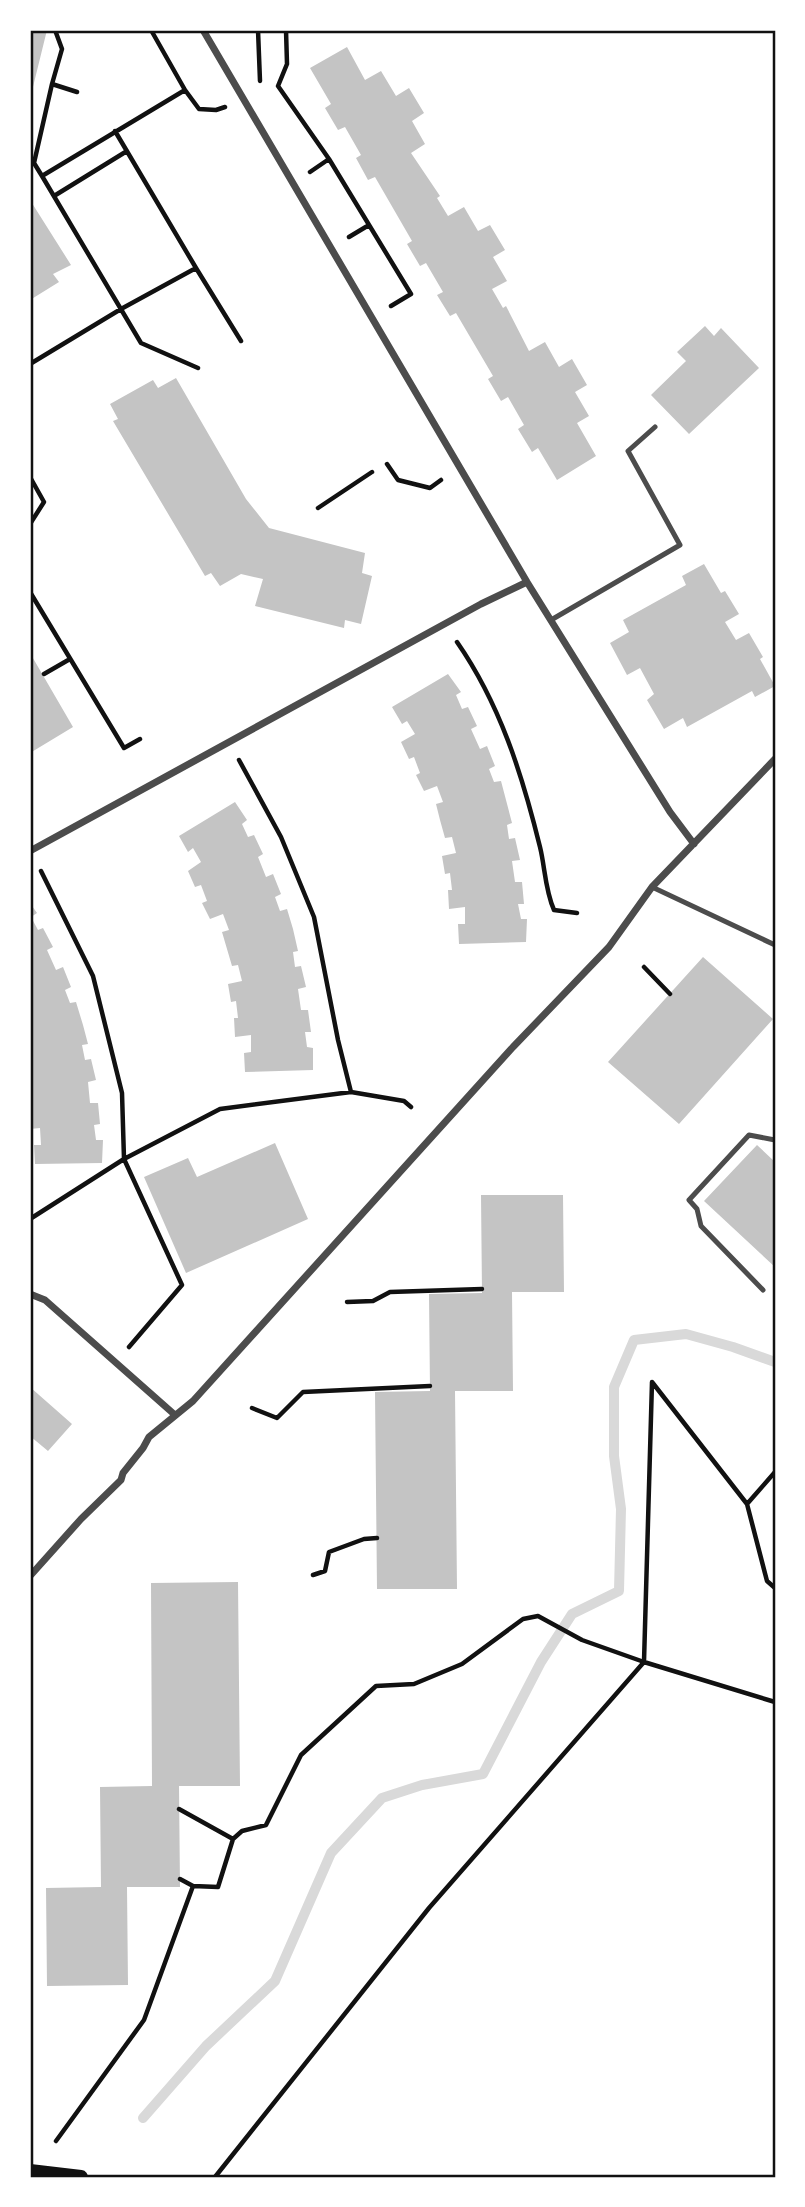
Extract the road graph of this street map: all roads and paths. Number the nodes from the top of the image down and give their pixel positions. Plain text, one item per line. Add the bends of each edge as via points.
1 (55, 30) edge
2 (151, 30) edge
3 (203, 30) edge
4 (258, 30) edge
5 (286, 30) edge
6 (52, 85) junction
7 (260, 88) dead end
8 (185, 90) junction
9 (77, 92) dead end
10 (226, 107) dead end
11 (116, 131) junction
12 (127, 152) junction
13 (329, 159) junction
14 (309, 172) dead end
15 (43, 176) junction
16 (54, 196) junction
17 (369, 225) junction
18 (349, 237) dead end
19 (197, 268) junction
20 (390, 306) dead end
21 (121, 309) junction
22 (242, 341) dead end
23 (30, 364) edge
24 (198, 368) dead end
25 (655, 427) dead end
26 (387, 464) dead end
27 (372, 472) dead end
28 (30, 477) edge
29 (444, 478) dead end
30 (318, 508) dead end
31 (30, 524) edge
32 (527, 582) junction
33 (30, 592) edge
34 (551, 620) junction
35 (445, 624) junction
36 (70, 659) junction
37 (44, 674) dead end
38 (140, 739) dead end
39 (229, 741) junction
40 (775, 759) edge
41 (694, 844) junction
42 (30, 851) edge
43 (35, 861) dead end
44 (652, 887) junction
45 (576, 913) dead end
46 (775, 945) edge
47 (643, 967) dead end
48 (670, 993) dead end
49 (351, 1092) junction
50 (411, 1107) dead end
51 (775, 1140) edge
52 (124, 1159) junction
53 (30, 1210) edge
54 (32, 1217) edge
55 (482, 1289) dead end
56 (763, 1290) dead end
57 (30, 1294) edge
58 (348, 1302) dead end
59 (116, 1362) junction
60 (430, 1386) dead end
61 (253, 1408) dead end
62 (175, 1415) junction
63 (775, 1472) edge
64 (747, 1504) junction
65 (377, 1538) dead end
66 (313, 1575) dead end
67 (30, 1576) edge
68 (775, 1588) edge
69 (644, 1662) junction
70 (775, 1702) edge
71 (180, 1809) dead end
72 (233, 1839) junction
73 (180, 1879) dead end
74 (193, 1886) junction
75 (56, 2141) dead end
76 (30, 2171) edge
77 (81, 2177) edge
78 (215, 2177) edge

1 - 6 path via 62,49
2 - 8 path
3 - 32 street
4 - 7 path
5 - 13 path via 287,64 278,86
6 - 9 path
6 - 15 path via 34,163
8 - 10 path via 200,109
8 - 11 path
11 - 12 path
11 - 15 path
12 - 16 path
12 - 19 path
13 - 14 path
13 - 17 path
15 - 16 path
16 - 21 path
17 - 18 path
17 - 20 path via 411,294
19 - 21 path
19 - 22 path
21 - 23 path
21 - 24 path via 141,343
25 - 34 lane via 628,451 680,545
26 - 29 path via 398,480 430,488
27 - 30 path
28 - 31 path via 44,502
32 - 34 street
32 - 35 street
33 - 36 path
34 - 41 street
35 - 39 street
35 - 45 path via 513,749 541,850 549,901 554,910
36 - 37 path
36 - 38 path via 124,748
39 - 42 street
39 - 49 path via 281,837 314,917
40 - 41 street
41 - 44 street
43 - 52 path via 93,976 122,1093
44 - 46 lane
44 - 62 street via 609,947 193,1401
47 - 48 path
49 - 50 path via 404,1101
49 - 52 path via 220,1109
51 - 56 lane via 749,1135 688,1200 697,1209 701,1226
52 - 54 path
52 - 59 path via 182,1285
53 - 54 path
55 - 58 path via 390,1292 373,1301
57 - 59 street via 45,1300
59 - 62 street
60 - 61 path via 303,1392 277,1418
62 - 67 street via 149,1437 121,1480
63 - 64 path
64 - 68 path via 766,1581
64 - 69 path via 652,1382
65 - 66 path via 329,1552 326,1571
69 - 70 path
69 - 72 path via 582,1640 538,1616 523,1619 462,1664 414,1684 376,1686 301,1755 266,1825 242,1831
69 - 78 path via 429,1908
71 - 72 path
72 - 74 path via 218,1887
73 - 74 path
74 - 75 path via 144,2020
76 - 77 main road

